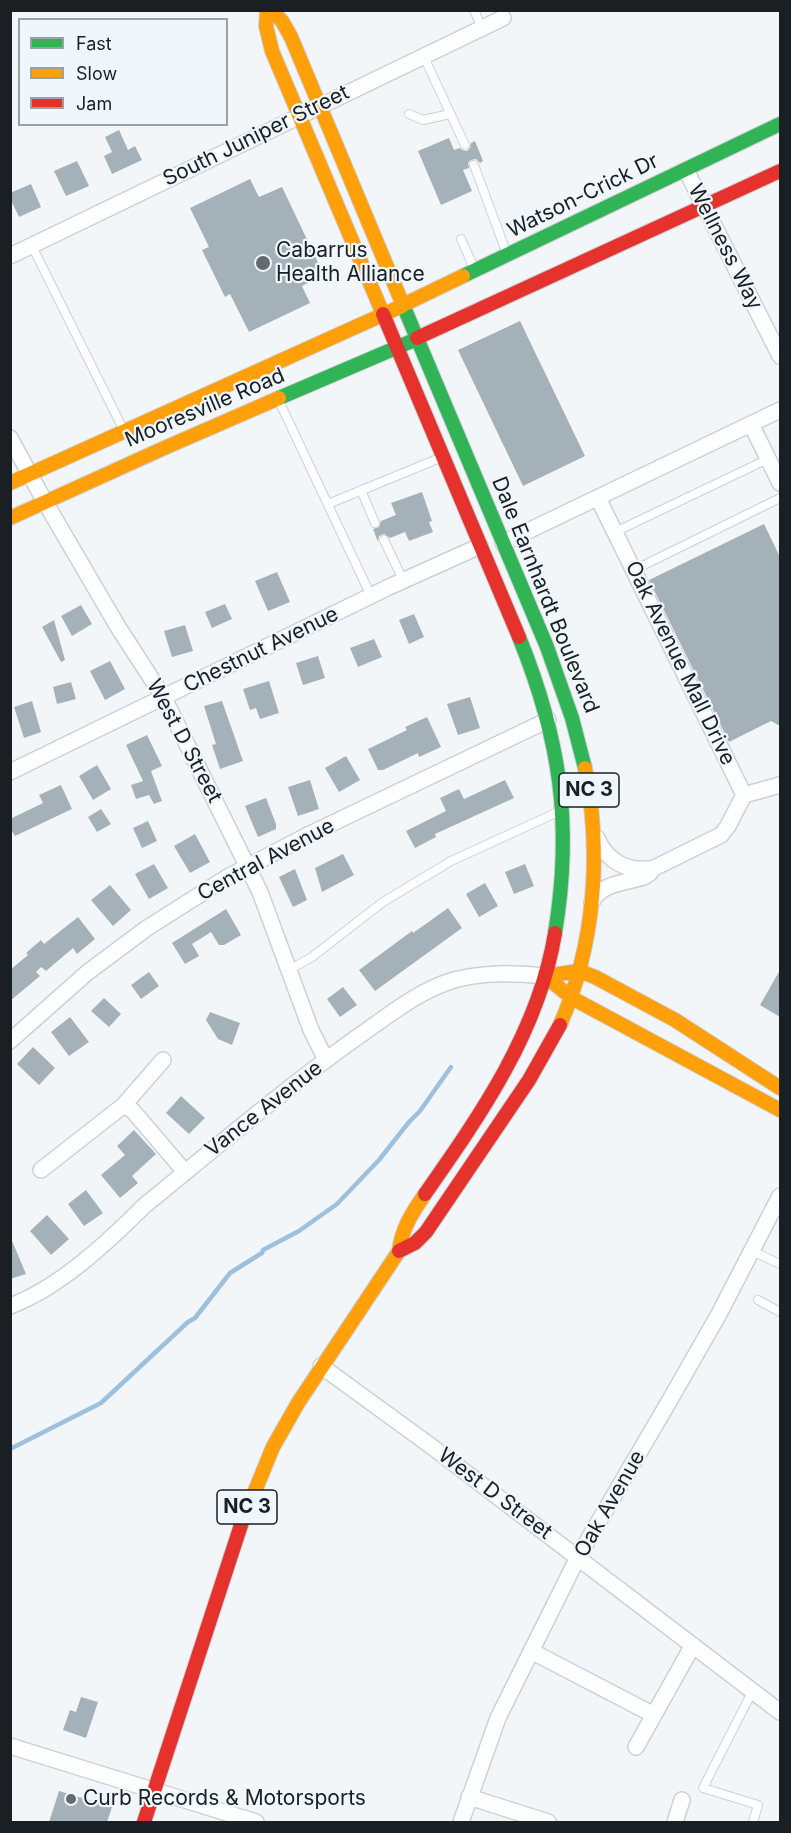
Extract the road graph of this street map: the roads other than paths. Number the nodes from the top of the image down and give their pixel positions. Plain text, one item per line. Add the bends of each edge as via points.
1 (269, 10) edge
2 (474, 10) edge
3 (502, 18) dead end
4 (482, 28) junction
5 (424, 57) junction
6 (319, 106) junction
7 (409, 114) dead end
8 (450, 114) junction
9 (299, 115) junction
10 (780, 124) edge
11 (465, 145) dead end
12 (474, 165) dead end
13 (686, 170) junction
14 (780, 171) edge
15 (704, 206) junction
16 (461, 239) dead end
17 (32, 246) junction
18 (508, 255) junction
19 (10, 256) edge
20 (475, 271) junction
21 (403, 305) junction
22 (383, 314) junction
23 (417, 338) junction
24 (397, 348) junction
25 (780, 356) edge
26 (278, 399) junction
27 (780, 410) edge
28 (751, 424) junction
29 (124, 431) junction
30 (10, 438) edge
31 (443, 457) junction
32 (768, 459) junction
33 (30, 474) junction
34 (10, 483) edge
35 (780, 483) edge
36 (362, 490) junction
37 (598, 498) junction
38 (780, 498) edge
39 (45, 502) junction
40 (328, 504) junction
41 (10, 518) edge
42 (375, 523) dead end
43 (615, 532) junction
44 (384, 540) dead end
45 (503, 543) junction
46 (480, 546) junction
47 (634, 570) junction
48 (403, 580) junction
49 (371, 596) junction
50 (164, 698) junction
51 (548, 720) junction
52 (10, 772) edge
53 (780, 785) edge
54 (744, 795) junction
55 (562, 810) junction
56 (594, 830) junction
57 (249, 866) junction
58 (652, 869) junction
59 (591, 906) junction
60 (289, 970) junction
61 (579, 971) junction
62 (544, 976) junction
63 (572, 998) junction
64 (10, 1041) edge
65 (163, 1060) dead end
66 (326, 1060) junction
67 (780, 1088) edge
68 (124, 1105) junction
69 (780, 1110) edge
70 (41, 1170) dead end
71 (185, 1172) junction
72 (778, 1205) edge
73 (399, 1251) junction
74 (752, 1251) junction
75 (780, 1264) edge
76 (758, 1300) dead end
77 (10, 1306) edge
78 (780, 1312) edge
79 (321, 1366) junction
80 (578, 1557) junction
81 (693, 1645) junction
82 (531, 1651) junction
83 (752, 1692) junction
84 (780, 1712) edge
85 (654, 1715) junction
86 (10, 1746) edge
87 (636, 1747) dead end
88 (154, 1790) junction
89 (469, 1797) junction
90 (682, 1800) dead end
91 (144, 1822) edge
92 (256, 1822) edge
93 (462, 1822) edge
94 (548, 1822) edge
95 (675, 1822) edge
96 (753, 1822) edge

1 - 6 main road, Dale Earnhardt Boulevard via 289,32
1 - 9 main road, Dale Earnhardt Boulevard via 265,24 268,38
2 - 4 lane
3 - 4 street, South Juniper Street
4 - 5 street, South Juniper Street
5 - 6 street, South Juniper Street
5 - 8 lane
6 - 9 street, South Juniper Street
6 - 21 main road, Dale Earnhardt Boulevard
7 - 8 lane via 423,120
8 - 11 lane
9 - 17 street, South Juniper Street
9 - 22 main road, Dale Earnhardt Boulevard
10 - 13 main road, Watson-Crick Dr
12 - 18 lane
13 - 15 street, Wellness Way
13 - 18 main road, Watson-Crick Dr
14 - 15 main road
15 - 23 main road
15 - 25 street, Wellness Way
16 - 20 lane
17 - 19 street, South Juniper Street
17 - 29 lane
18 - 20 main road, Watson-Crick Dr
20 - 21 main road, Watson-Crick Dr
21 - 22 main road, Mooresville Road
21 - 23 main road, Dale Earnhardt Boulevard / NC 3
22 - 24 main road, Dale Earnhardt Boulevard
22 - 29 main road, Mooresville Road
23 - 24 main road, Mooresville Road
23 - 45 main road, Dale Earnhardt Boulevard / NC 3
24 - 26 main road, Mooresville Road
24 - 31 main road, Dale Earnhardt Boulevard / NC 3
26 - 39 main road, Mooresville Road
26 - 40 lane
27 - 28 street
28 - 32 street
28 - 37 street
29 - 33 main road, Mooresville Road
30 - 33 street, West D Street
31 - 36 lane
31 - 46 main road, Dale Earnhardt Boulevard / NC 3
32 - 35 street
32 - 43 lane
33 - 34 main road, Mooresville Road
33 - 39 street, West D Street
36 - 40 lane
36 - 42 lane
37 - 43 street, Oak Avenue Mall Drive
37 - 45 street
38 - 47 lane
39 - 41 main road, Mooresville Road
39 - 50 street, West D Street
40 - 49 lane
43 - 47 street, Oak Avenue Mall Drive
44 - 48 lane
45 - 56 main road, Dale Earnhardt Boulevard / NC 3 via 570,709 587,776
46 - 48 street, Chestnut Avenue
46 - 51 main road, Dale Earnhardt Boulevard / NC 3 via 527,657
47 - 54 street, Oak Avenue Mall Drive
48 - 49 street, Chestnut Avenue
49 - 50 street, Chestnut Avenue
50 - 52 street, Chestnut Avenue
50 - 57 street, West D Street
51 - 55 main road, Dale Earnhardt Boulevard / NC 3
51 - 57 street, Central Avenue
53 - 54 street
54 - 58 street via 721,835
55 - 60 lane via 451,861 383,902
55 - 62 main road, Dale Earnhardt Boulevard / NC 3 via 560,903
56 - 58 street via 603,850 615,861 635,869
56 - 59 main road, Dale Earnhardt Boulevard / NC 3
57 - 60 street, West D Street
57 - 64 street, Central Avenue via 147,928 88,972
58 - 59 street via 645,877 604,888
59 - 61 main road, Dale Earnhardt Boulevard / NC 3
60 - 66 street, West D Street
61 - 62 main road, Vance Avenue
61 - 63 main road, Dale Earnhardt Boulevard / NC 3
61 - 67 main road via 675,1020
62 - 63 main road
62 - 66 street, Vance Avenue via 497,973 451,981 412,998
62 - 73 main road, Dale Earnhardt Boulevard / NC 3 via 510,1062 409,1217 400,1236
63 - 69 main road
63 - 73 main road, Dale Earnhardt Boulevard / NC 3 via 533,1074 426,1232
65 - 68 street
66 - 71 street, Vance Avenue
68 - 70 street
68 - 71 street
71 - 77 street, Vance Avenue via 82,1262 44,1290
72 - 74 street, Oak Avenue
73 - 79 main road, Dale Earnhardt Boulevard / NC 3
74 - 75 lane
74 - 80 street, Oak Avenue
76 - 78 lane
79 - 80 street, West D Street
79 - 88 main road, Dale Earnhardt Boulevard / NC 3 via 273,1447 234,1539
80 - 81 street, West D Street
80 - 82 street, Oak Avenue
81 - 83 street, West D Street
81 - 85 street
82 - 85 street
82 - 89 street, Oak Avenue via 498,1718
83 - 84 street, West D Street
83 - 96 lane via 703,1788 758,1805
85 - 87 street
86 - 88 street
88 - 91 main road, Dale Earnhardt Boulevard / NC 3
88 - 92 street
89 - 93 street, Oak Avenue
89 - 94 street
90 - 95 street

